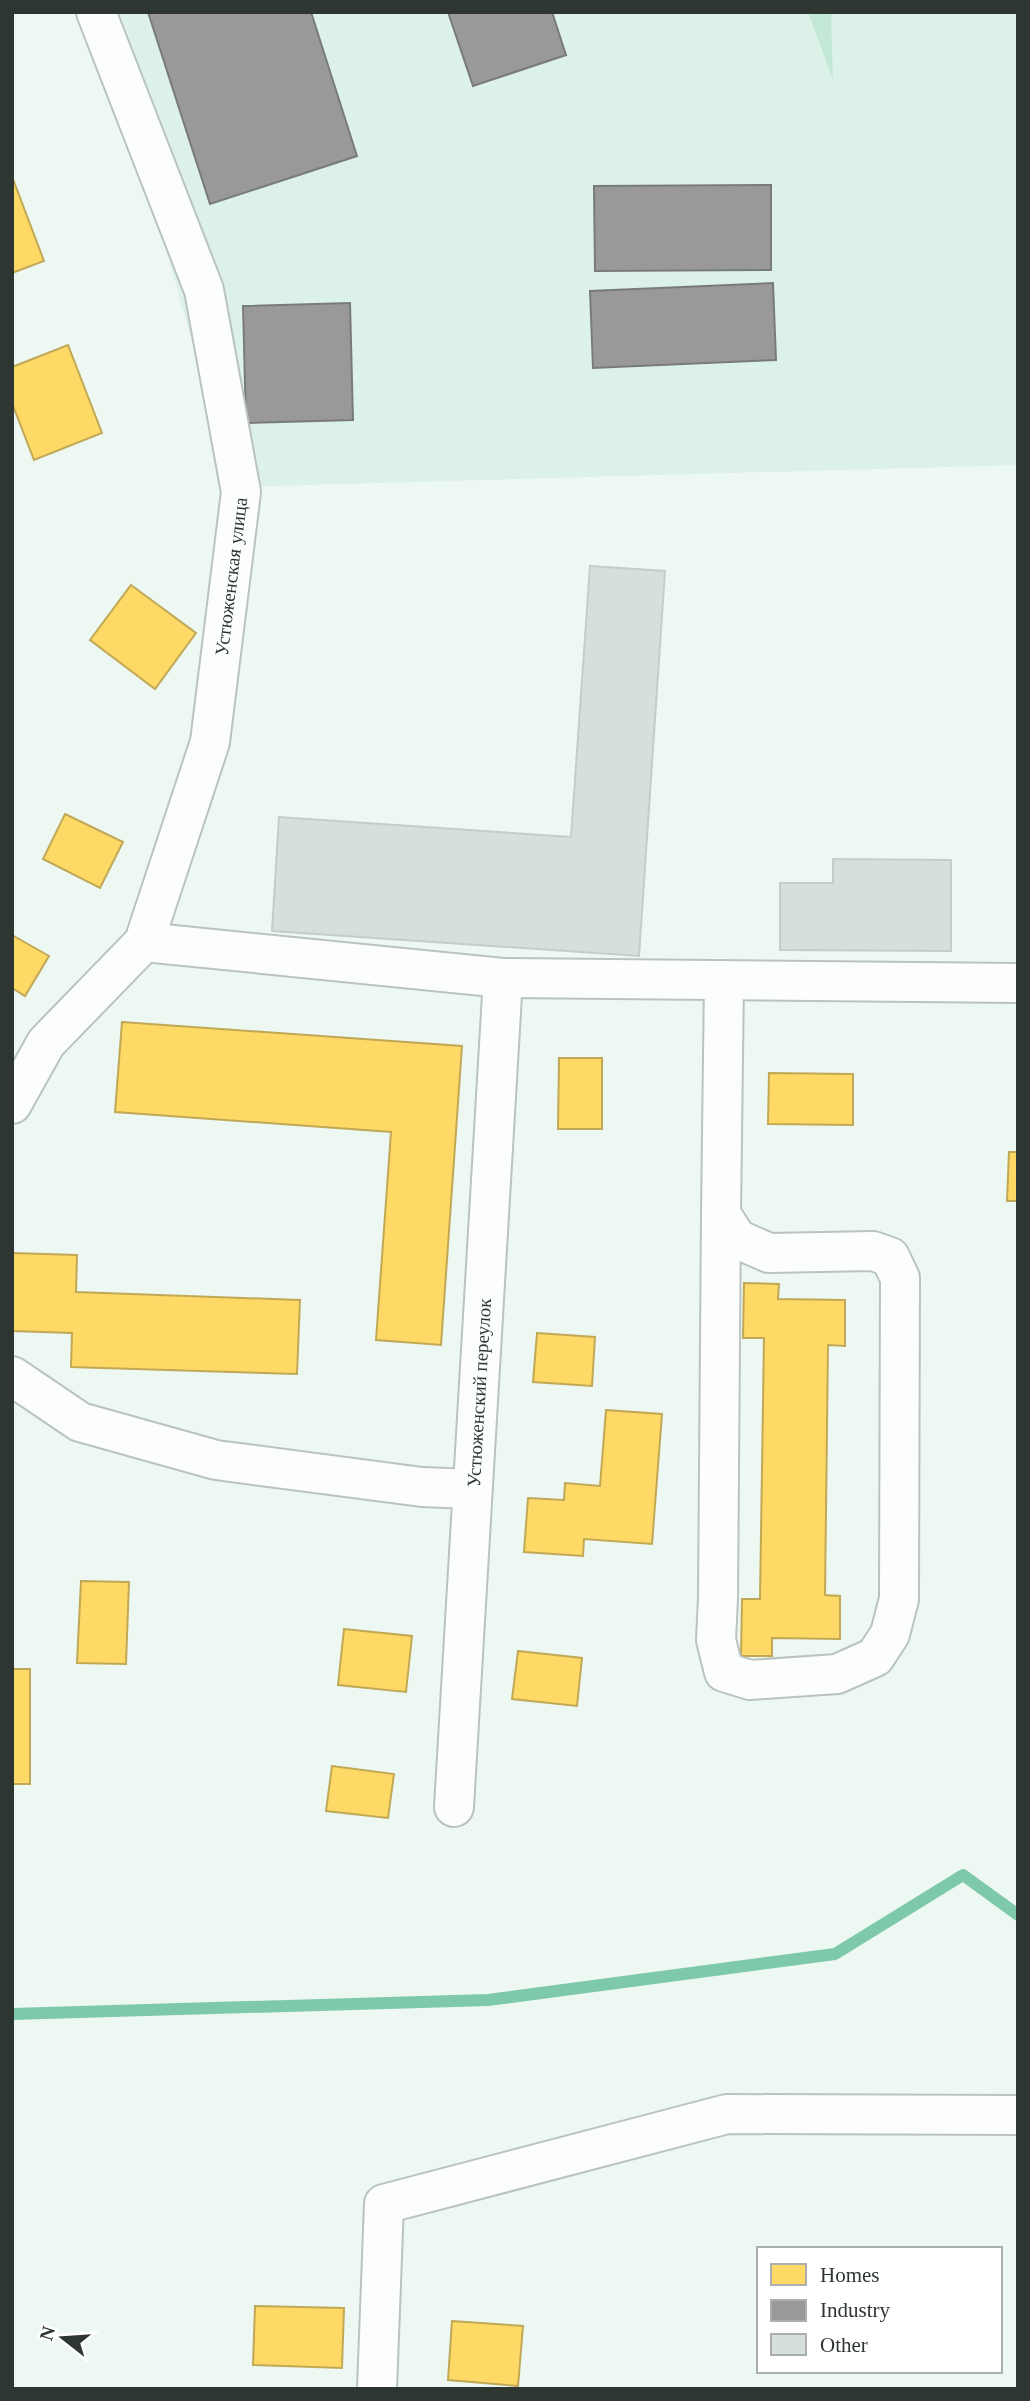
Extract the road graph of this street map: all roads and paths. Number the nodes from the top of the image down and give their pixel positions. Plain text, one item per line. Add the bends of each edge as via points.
1 (96, 12) edge
2 (144, 942) junction
3 (503, 978) junction
4 (724, 981) junction
5 (1018, 983) edge
6 (12, 1104) edge
7 (722, 1214) junction
8 (12, 1376) edge
9 (472, 1489) junction
10 (453, 1807) dead end
11 (1018, 2115) edge
12 (377, 2389) edge

1 - 2 street, Устюженская улица via 204,290 241,492 210,742
2 - 3 street
2 - 6 street, Устюженская улица via 46,1043
3 - 4 street
3 - 9 street, Устюженский переулок
4 - 5 street
4 - 7 street
7 - 7 street via 737,1240 769,1253 873,1251 890,1258 900,1278 899,1599 890,1634 875,1657 837,1674 750,1680 724,1672 718,1651
8 - 9 street via 80,1422 216,1460 422,1487
9 - 10 street, Устюженский переулок
11 - 12 street via 727,2114 384,2204

